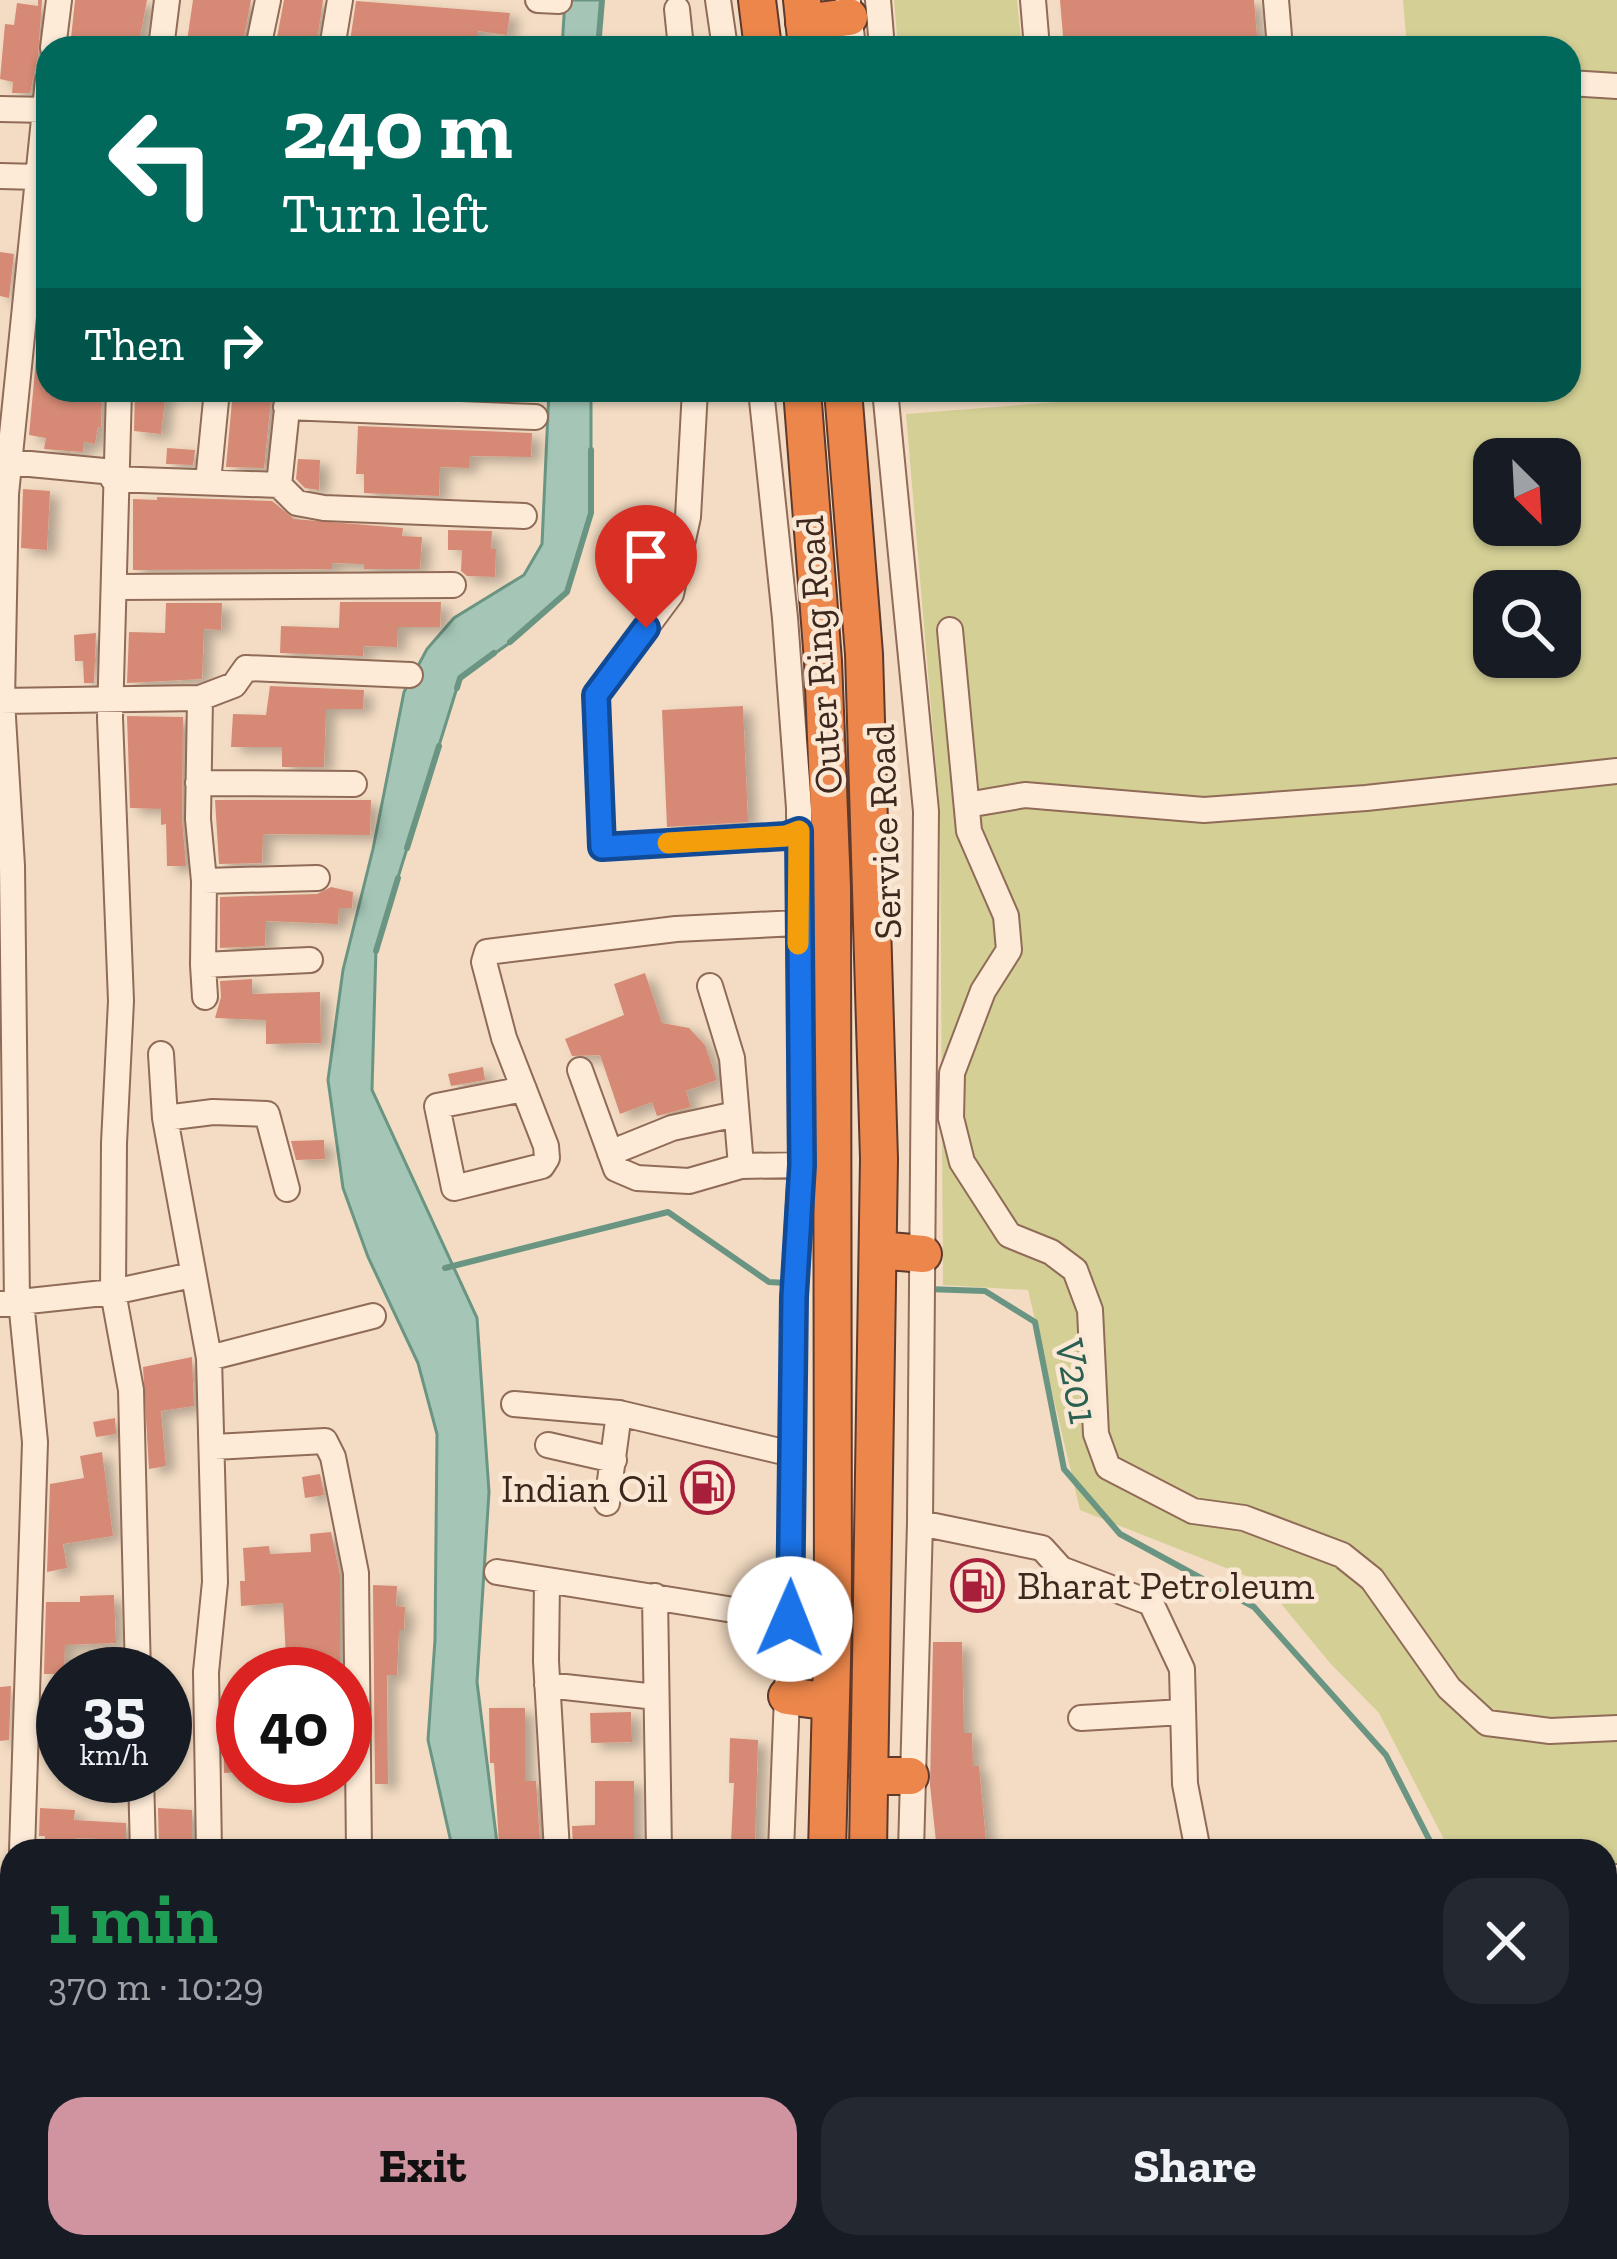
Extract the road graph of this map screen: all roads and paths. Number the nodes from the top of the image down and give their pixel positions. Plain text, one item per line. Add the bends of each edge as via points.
1 (59, 0) edge
2 (166, 0) edge
3 (268, 0) edge
4 (340, 0) edge
5 (538, 0) edge
6 (718, 0) edge
7 (757, 0) edge
8 (1033, 0) edge
9 (1276, 0) edge
10 (559, 1) edge
11 (677, 9) dead end
12 (804, 24) edge
13 (863, 26) edge
14 (54, 36) edge
15 (162, 36) edge
16 (260, 36) edge
17 (334, 36) edge
18 (680, 36) edge
19 (723, 36) edge
20 (762, 36) edge
21 (1036, 36) edge
22 (1279, 36) edge
23 (1581, 84) edge
24 (1617, 86) edge
25 (0, 109) edge
26 (36, 110) edge
27 (0, 176) edge
28 (36, 177) edge
29 (36, 251) edge
30 (117, 402) edge
31 (216, 402) edge
32 (287, 402) edge
33 (328, 402) edge
34 (693, 402) edge
35 (762, 402) edge
36 (803, 402) edge
37 (843, 402) edge
38 (886, 402) edge
39 (535, 417) dead end
40 (9, 462) junction
41 (113, 475) junction
42 (208, 482) junction
43 (279, 485) junction
44 (3, 490) edge
45 (524, 517) dead end
46 (453, 585) dead end
47 (116, 587) junction
48 (950, 630) dead end
49 (410, 675) dead end
50 (200, 698) junction
51 (113, 699) junction
52 (1, 701) edge
53 (1617, 771) edge
54 (198, 783) junction
55 (354, 784) dead end
56 (967, 805) junction
57 (798, 847) junction
58 (317, 878) dead end
59 (204, 880) junction
60 (832, 887) junction
61 (797, 923) junction
62 (310, 959) dead end
63 (203, 965) junction
64 (710, 986) dead end
65 (206, 997) dead end
66 (161, 1054) dead end
67 (580, 1070) dead end
68 (524, 1089) junction
69 (736, 1114) junction
70 (165, 1118) junction
71 (610, 1153) junction
72 (802, 1165) junction
73 (741, 1166) junction
74 (287, 1189) dead end
75 (922, 1264) junction
76 (878, 1274) junction
77 (192, 1275) junction
78 (113, 1292) junction
79 (9, 1304) edge
80 (373, 1316) dead end
81 (209, 1358) junction
82 (514, 1404) dead end
83 (620, 1413) junction
84 (548, 1445) dead end
85 (214, 1448) junction
86 (792, 1454) junction
87 (614, 1460) junction
88 (608, 1503) dead end
89 (920, 1523) junction
90 (497, 1572) dead end
91 (547, 1580) junction
92 (655, 1596) junction
93 (790, 1619) junction
94 (137, 1647) edge
95 (547, 1685) junction
96 (787, 1696) junction
97 (656, 1697) junction
98 (831, 1702) junction
99 (1183, 1712) junction
100 (1081, 1718) dead end
101 (1617, 1728) edge
102 (910, 1776) junction
103 (869, 1777) junction
104 (142, 1803) edge
105 (22, 1839) edge
106 (143, 1839) edge
107 (209, 1839) edge
108 (359, 1839) edge
109 (556, 1839) edge
110 (659, 1839) edge
111 (782, 1839) edge
112 (827, 1839) edge
113 (868, 1839) edge
114 (911, 1839) edge
115 (1196, 1839) edge

1 - 14 street
2 - 15 street
3 - 16 street
4 - 17 street
5 - 10 street
6 - 19 street
7 - 20 highway
8 - 21 street
9 - 22 street
11 - 18 street
12 - 13 highway
23 - 24 street
25 - 26 street
27 - 28 street
29 - 40 street
30 - 41 street
31 - 42 street
32 - 43 street
33 - 39 street
34 - 57 street via 688,518 671,594 596,695 602,847 786,836
35 - 57 street
36 - 60 highway, Outer Ring Road
37 - 76 highway, Outer Ring Road via 872,819
38 - 75 street, Service Road via 926,811
40 - 41 street
40 - 44 street
41 - 42 street
41 - 47 street
42 - 43 street
43 - 45 street via 297,503 324,508
44 - 52 street
46 - 47 street
47 - 51 street
48 - 56 street
49 - 50 street via 246,668 234,685
50 - 51 street
50 - 54 street
51 - 52 street
51 - 78 street via 121,1000
52 - 79 street via 12,866
53 - 56 street via 1204,810 1025,795
54 - 55 street
54 - 59 street
56 - 101 street via 969,831 1006,916 1009,950 983,991 952,1073 951,1118 962,1162 1009,1235 1075,1270 1090,1310 1096,1434 1108,1467 1193,1511 1244,1518 1342,1555 1372,1579 1449,1688 1487,1723
57 - 60 highway
57 - 61 street
58 - 59 street
59 - 63 street
60 - 98 highway, Outer Ring Road
61 - 68 street via 487,952
61 - 72 street
62 - 63 street
63 - 65 street
64 - 69 street via 732,1058
66 - 70 street
67 - 71 street
68 - 68 street via 546,1146 542,1166 454,1188 437,1106
69 - 71 street
69 - 73 street
70 - 74 street via 267,1114
70 - 77 street
71 - 73 street via 616,1169 637,1178 689,1181
72 - 73 street
72 - 86 street
75 - 76 highway
75 - 89 street, Service Road
76 - 103 highway, Outer Ring Road
77 - 78 street
77 - 81 street
78 - 79 street
78 - 94 street via 130,1390
79 - 105 street via 22,1311 34,1442
80 - 81 street
81 - 85 street
82 - 83 street
83 - 86 street
83 - 87 street
84 - 87 street
85 - 107 street
85 - 108 street via 325,1441 339,1475 356,1573
86 - 93 street
87 - 88 street
89 - 99 street via 1042,1549 1061,1569 1151,1604 1182,1669
89 - 102 street
90 - 91 street
91 - 92 street
91 - 95 street
92 - 93 street
92 - 97 street
93 - 96 street
95 - 97 street
95 - 109 street
96 - 98 highway
96 - 111 street
97 - 110 street
98 - 112 highway, Outer Ring Road
99 - 100 street
99 - 115 street
102 - 103 highway
102 - 114 street
103 - 113 highway, Outer Ring Road
104 - 106 street

